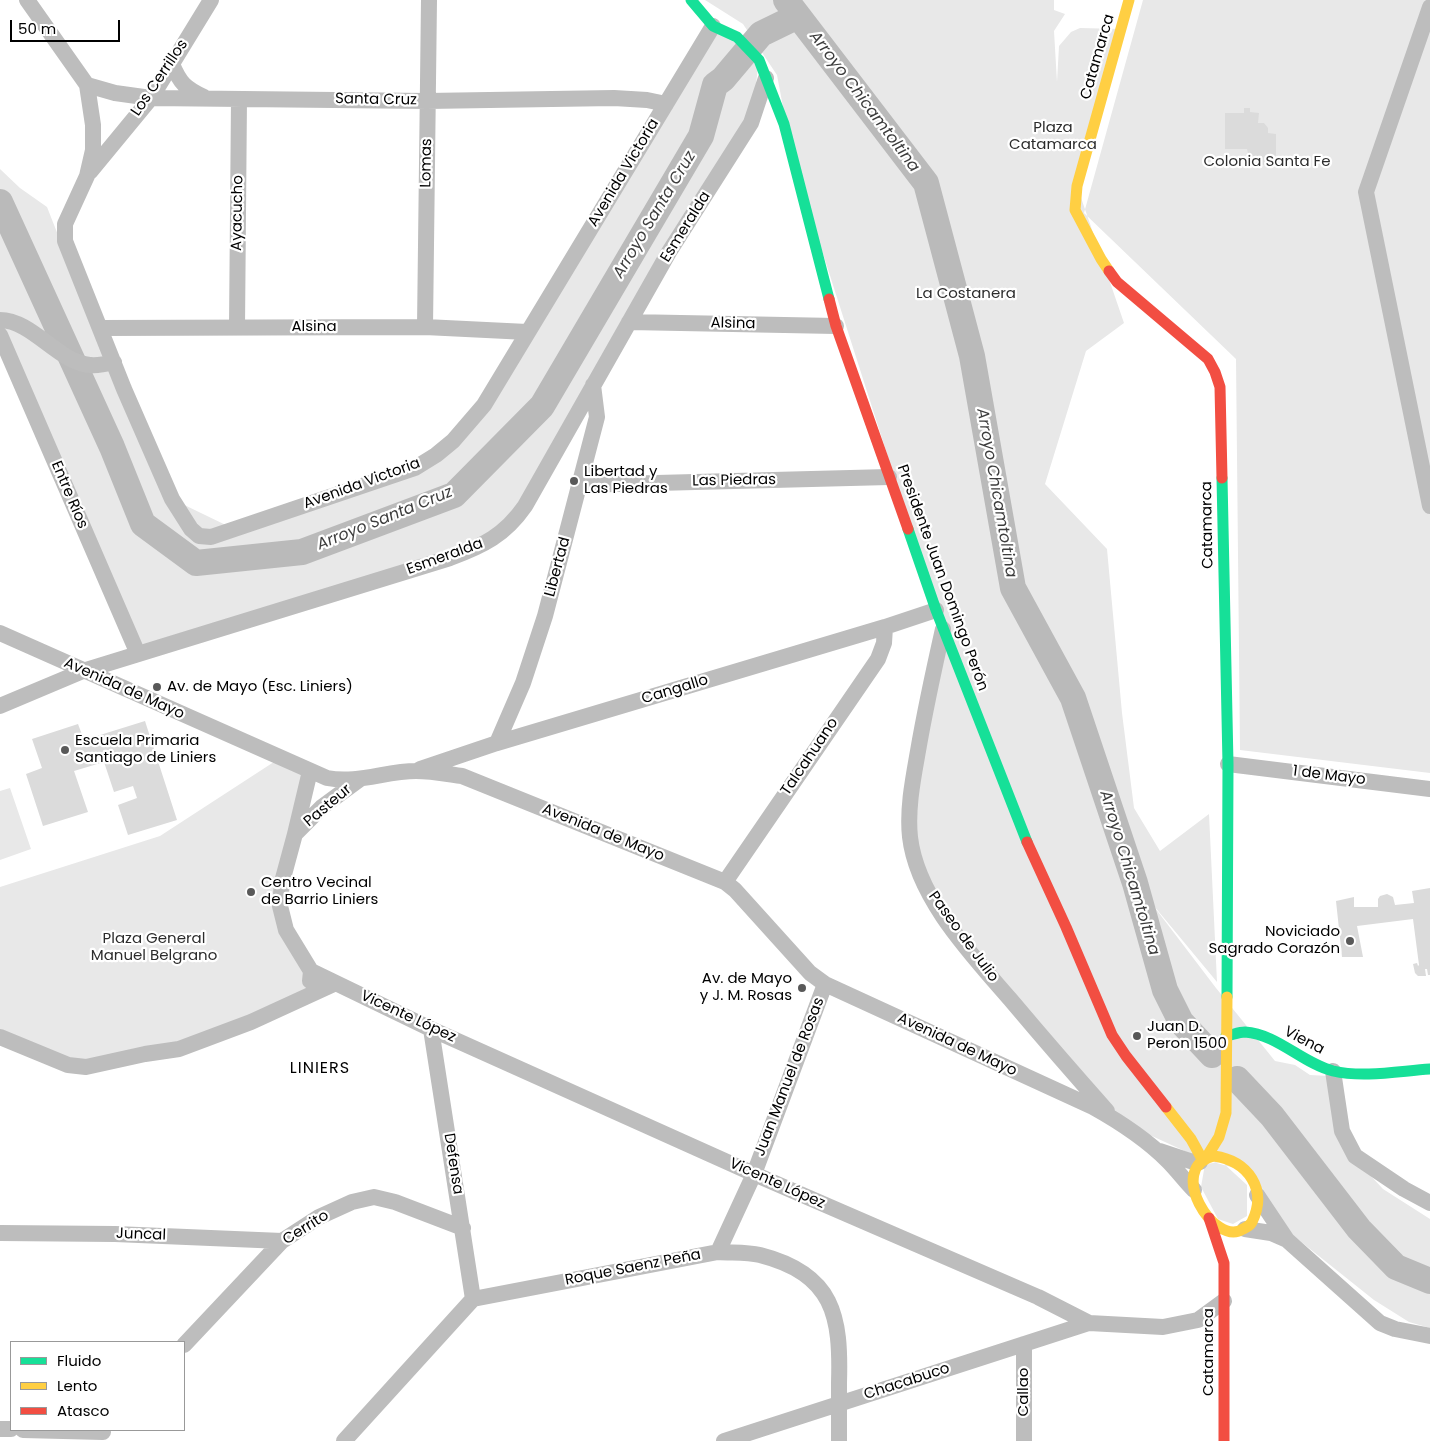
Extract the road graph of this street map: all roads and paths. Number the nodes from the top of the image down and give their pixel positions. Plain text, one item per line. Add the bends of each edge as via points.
1 (27, 0) edge
2 (211, 0) edge
3 (429, 0) edge
4 (691, 0) edge
5 (1129, 0) edge
6 (1430, 8) edge
7 (714, 26) junction
8 (172, 64) junction
9 (766, 78) junction
10 (87, 85) junction
11 (151, 98) junction
12 (206, 98) junction
13 (239, 99) junction
14 (427, 101) junction
15 (666, 104) junction
16 (86, 176) junction
17 (0, 320) edge
18 (630, 322) junction
19 (836, 326) junction
20 (237, 327) junction
21 (425, 327) junction
22 (100, 328) junction
23 (527, 332) junction
24 (0, 335) edge
25 (114, 362) junction
26 (593, 385) junction
27 (889, 477) junction
28 (580, 485) junction
29 (1430, 506) edge
30 (936, 610) junction
31 (885, 627) junction
32 (943, 629) junction
33 (0, 633) edge
34 (138, 654) junction
35 (83, 671) junction
36 (0, 706) edge
37 (497, 743) junction
38 (1228, 764) junction
39 (310, 771) junction
40 (414, 771) junction
41 (361, 779) junction
42 (1430, 789) edge
43 (295, 834) junction
44 (724, 882) junction
45 (311, 971) junction
46 (336, 983) junction
47 (825, 984) junction
48 (309, 997) junction
49 (432, 1029) junction
50 (1226, 1036) junction
51 (0, 1037) edge
52 (1430, 1069) edge
53 (1333, 1071) junction
54 (1226, 1112) junction
55 (1115, 1119) junction
56 (1230, 1137) dead end
57 (1156, 1150) junction
58 (1235, 1151) dead end
59 (1203, 1160) junction
60 (1245, 1166) junction
61 (754, 1174) junction
62 (1194, 1190) junction
63 (1257, 1195) junction
64 (1430, 1203) edge
65 (1208, 1218) junction
66 (462, 1228) junction
67 (1244, 1229) junction
68 (0, 1233) edge
69 (1288, 1240) junction
70 (282, 1241) junction
71 (718, 1252) junction
72 (1224, 1263) junction
73 (473, 1299) junction
74 (1224, 1301) junction
75 (1089, 1323) junction
76 (1430, 1336) edge
77 (185, 1344) edge
78 (1024, 1344) junction
79 (839, 1404) junction
80 (42, 1431) edge
81 (101, 1434) edge
82 (344, 1441) edge
83 (724, 1441) edge
84 (839, 1441) edge
85 (1024, 1441) edge
86 (1224, 1441) edge

1 - 10 street
2 - 8 street, Los Cerrillos
3 - 14 street, Lomas
4 - 7 street, Presidente Juan Domingo Perón
5 - 38 street, Catamarca via 1077,186 1075,210 1117,282 1208,359 1220,387
6 - 29 street via 1366,192
7 - 9 street, Presidente Juan Domingo Perón via 737,37 758,60
7 - 15 street, Avenida Victoria
8 - 11 street, Los Cerrillos
8 - 12 street via 188,90
9 - 18 street, Esmeralda via 751,123 669,252
9 - 19 street, Presidente Juan Domingo Perón via 784,124
10 - 11 street, Santa Cruz
10 - 16 street via 93,150
11 - 12 street, Santa Cruz
11 - 16 street, Los Cerrillos
12 - 13 street, Santa Cruz
13 - 14 street, Santa Cruz
13 - 20 street, Ayacucho
14 - 15 street, Santa Cruz via 614,98
14 - 21 street, Lomas
15 - 23 street, Avenida Victoria
16 - 22 street, Avenida Victoria via 65,224 66,241
17 - 25 street via 29,331 66,357 89,365
18 - 19 street, Alsina
18 - 26 street, Esmeralda
19 - 27 street, Presidente Juan Domingo Perón
20 - 21 street, Alsina
20 - 22 street, Alsina
21 - 23 street, Alsina
22 - 25 street, Avenida Victoria
23 - 25 street, Avenida Victoria via 484,405 453,441 436,455 415,468 211,537 199,536 191,529 172,499
24 - 34 street, Entre Ríos
26 - 28 street, Libertad via 597,417
26 - 34 street, Esmeralda via 526,506 503,532 476,548
27 - 28 street, Las Piedras
27 - 30 street, Presidente Juan Domingo Perón
28 - 37 street, Libertad via 540,633
30 - 31 street, Cangallo
30 - 32 street, Presidente Juan Domingo Perón
31 - 37 street, Cangallo
31 - 44 street, Talcahuano via 878,659
32 - 55 street, Paseo de Julio via 912,782 910,837 915,862 925,886 964,944
32 - 59 street, Presidente Juan Domingo Perón via 1025,838 1112,1035 1191,1139
33 - 35 street, Avenida de Mayo
34 - 35 street, Esmeralda
35 - 36 street, Esmeralda
35 - 39 street, Avenida de Mayo
37 - 40 street, Cangallo
38 - 42 street, 1 de Mayo
38 - 50 street, Catamarca
39 - 41 street, Avenida de Mayo via 335,780
39 - 43 street, Pasteur
40 - 41 street, Avenida de Mayo
40 - 44 street, Avenida de Mayo via 470,779
41 - 43 street, Pasteur via 322,808
43 - 45 street, Pasteur via 282,882 280,906 286,930
44 - 47 street, Avenida de Mayo via 810,973
45 - 46 street, Vicente López
45 - 48 street
46 - 48 street
46 - 49 street, Vicente López
47 - 55 street, Avenida de Mayo
47 - 61 street, Juan Manuel de Rosas
48 - 51 street via 180,1049 86,1067 68,1065
49 - 61 street, Vicente López
49 - 66 street, Defensa
50 - 53 street, Viena via 1252,1033 1313,1065
50 - 54 street, Catamarca
52 - 53 street, Viena via 1351,1074
53 - 64 street via 1342,1131 1355,1156
54 - 56 street, Catamarca
54 - 59 street, Catamarca via 1220,1137
55 - 57 street, Avenida de Mayo
57 - 59 street, Avenida de Mayo via 1190,1161
57 - 62 street, Avenida de Mayo
58 - 60 street
59 - 60 street via 1214,1156 1226,1157
59 - 62 street via 1195,1168
60 - 63 street
61 - 71 street, Juan Manuel de Rosas
61 - 75 street, Vicente López via 1038,1296
62 - 65 street
63 - 67 street via 1251,1223
63 - 69 street
65 - 67 street via 1221,1230 1231,1233
65 - 72 street, Catamarca
66 - 70 street, Cerrito via 374,1197 352,1202 319,1217
66 - 73 street, Defensa
67 - 69 street via 1271,1233
67 - 72 street, Catamarca
68 - 70 street, Juncal
69 - 76 street via 1380,1323
70 - 77 street, Cerrito
71 - 73 street, Roque Saenz Peña
71 - 79 street, Roque Saenz Peña via 759,1255 801,1270 816,1284 828,1300 836,1320 840,1348
72 - 74 street, Catamarca
73 - 82 street
74 - 75 street, Vicente López via 1198,1320 1163,1327
74 - 86 street, Catamarca
75 - 78 street, Chacabuco
78 - 79 street, Chacabuco
78 - 85 street, Callao
79 - 83 street, Chacabuco
79 - 84 street, Roque Saenz Peña
80 - 81 street

